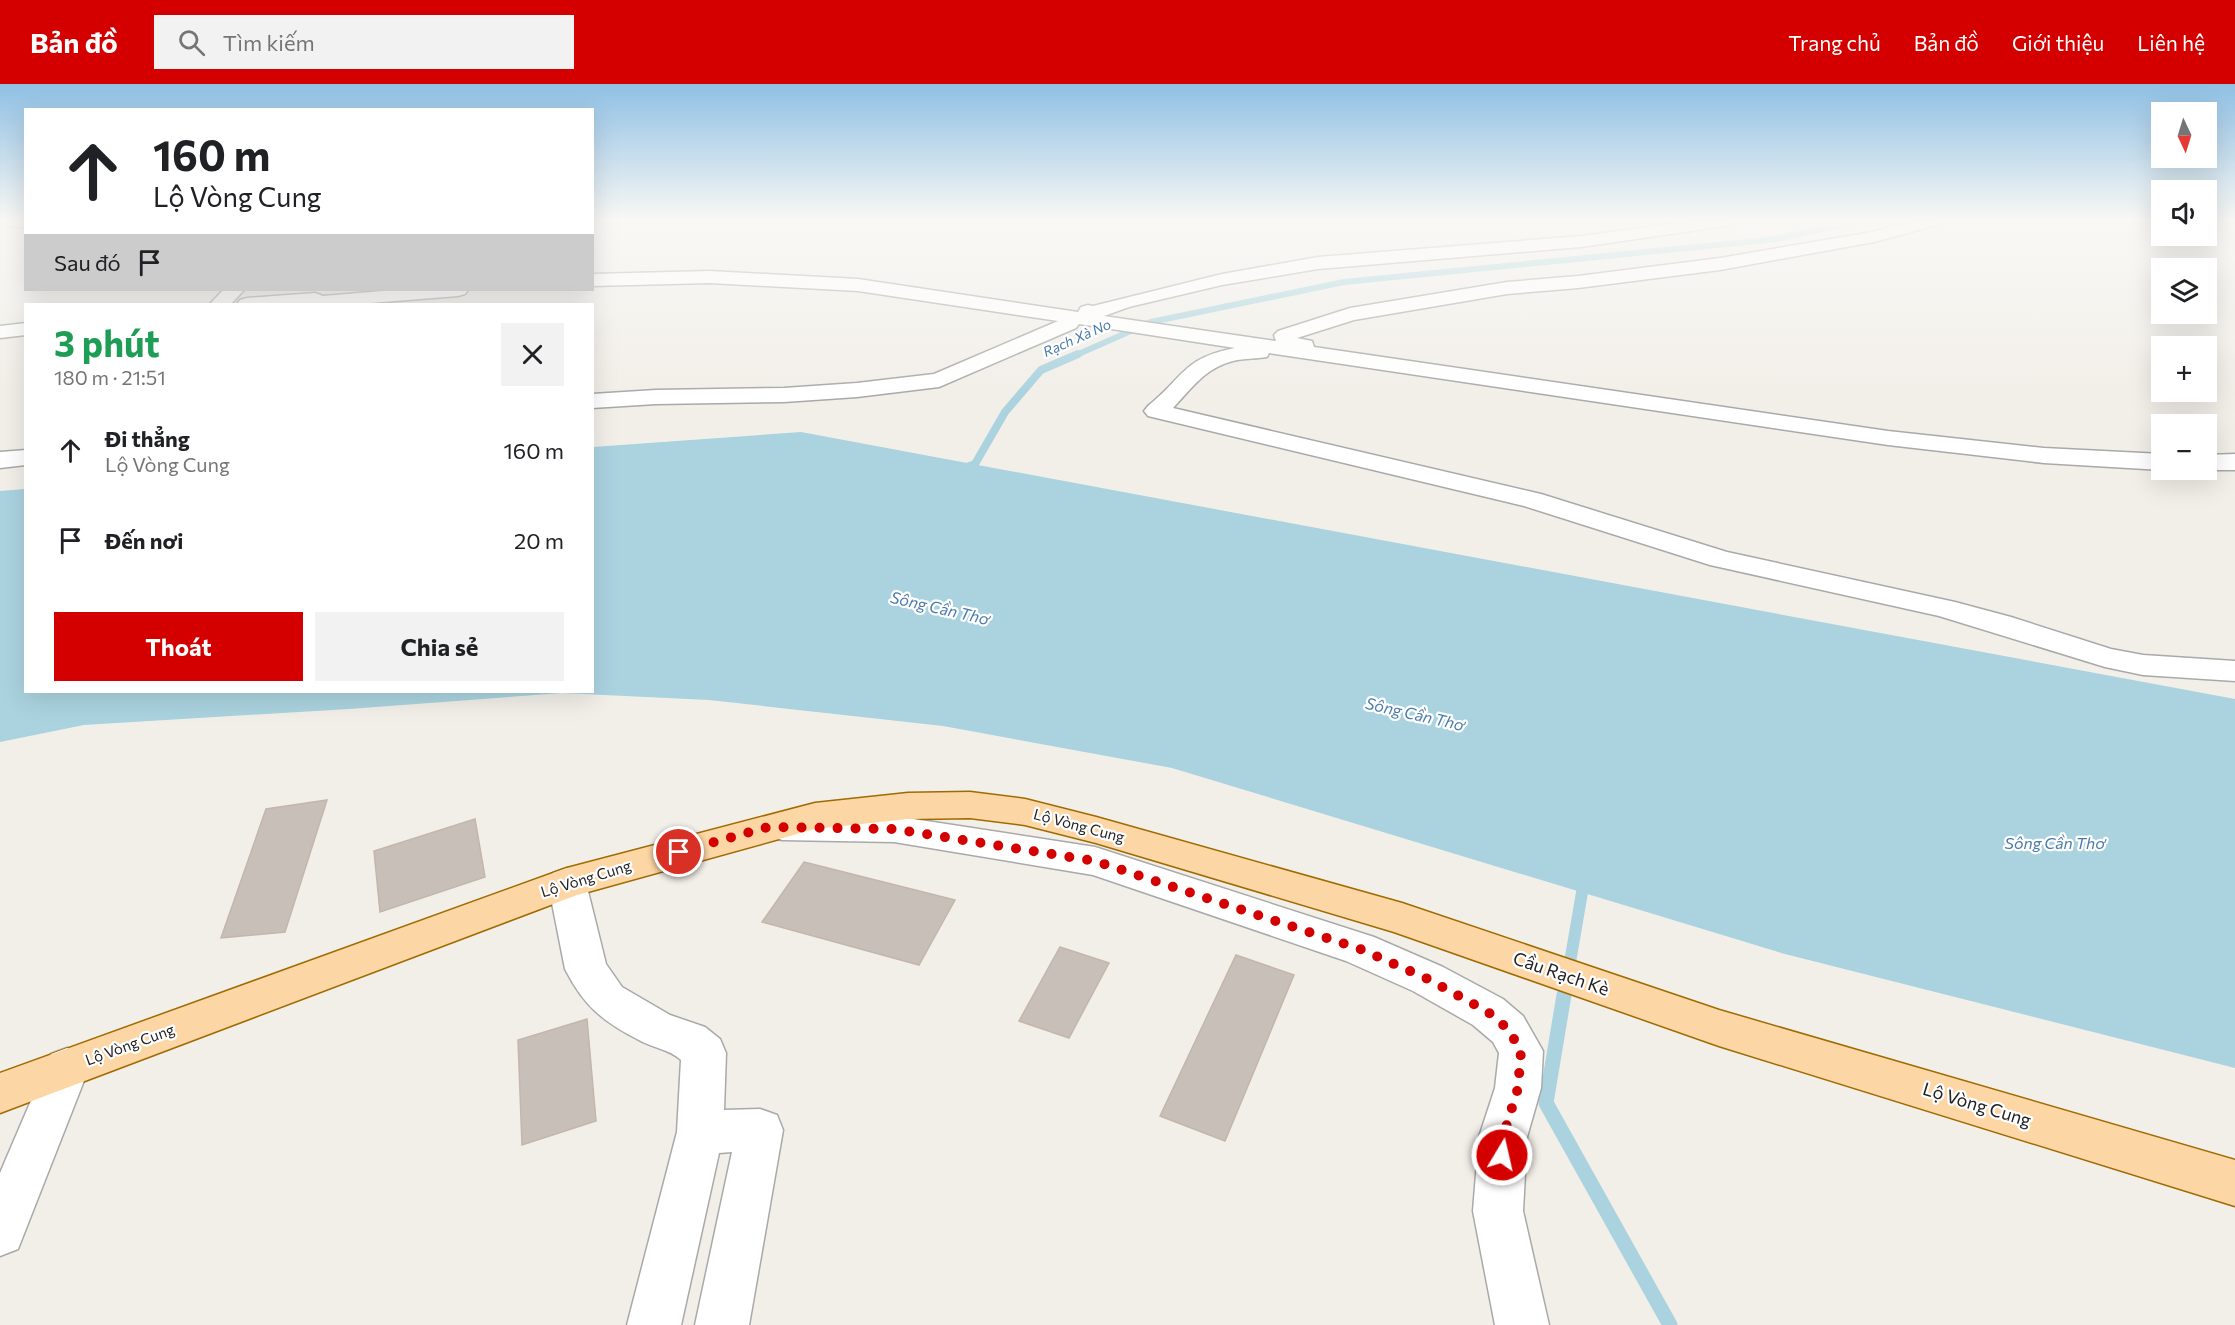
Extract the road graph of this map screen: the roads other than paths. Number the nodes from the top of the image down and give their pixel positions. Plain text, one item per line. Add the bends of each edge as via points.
1 (678, 279) edge
2 (765, 279) edge
3 (1228, 279) edge
4 (1602, 279) edge
5 (594, 280) edge
6 (233, 291) edge
7 (446, 291) edge
8 (410, 294) junction
9 (966, 300) junction
10 (221, 303) edge
11 (261, 303) edge
12 (306, 303) edge
13 (368, 303) edge
14 (24, 329) edge
15 (0, 332) edge
16 (1335, 356) junction
17 (594, 401) edge
18 (24, 457) edge
19 (0, 460) edge
20 (2151, 462) edge
21 (2235, 462) edge
22 (2217, 463) edge
23 (2235, 671) edge
24 (768, 827) junction
25 (567, 883) junction
26 (1402, 920) joint
27 (1719, 1028) joint
28 (67, 1068) junction
29 (0, 1093) edge
30 (700, 1132) junction
31 (2235, 1183) edge
32 (0, 1232) edge
33 (654, 1325) edge
34 (722, 1325) edge
35 (1522, 1325) edge

1 - 5 street
2 - 9 street via 858,285
3 - 9 street via 1095,312
4 - 16 street via 1507,288 1350,314 1285,335 1289,343
6 - 10 street
7 - 8 street
8 - 11 street
8 - 12 street
8 - 13 street
9 - 16 street
9 - 17 street via 1069,324 939,380 784,395
14 - 15 street
16 - 20 street via 1992,452
16 - 23 street via 1257,351 1226,357 1189,375 1173,397 1156,411 1532,501 1720,559 1944,608 2105,657 2143,665
18 - 19 street
21 - 22 street
24 - 25 main road, Lộ Vòng Cung
24 - 26 main road, Lộ Vòng Cung via 814,816 908,806 970,805 1025,812
24 - 35 street via 894,829 1095,861 1360,949 1428,979 1488,1012 1508,1029 1521,1051 1518,1088 1503,1137 1498,1211
25 - 28 main road, Lộ Vòng Cung
25 - 30 street via 586,969 607,999 655,1028 689,1040 704,1053
26 - 27 main road, Cầu Rạch Kè
27 - 31 main road, Lộ Vòng Cung
28 - 29 main road, Lộ Vòng Cung
28 - 32 street
30 - 33 street
30 - 34 street via 760,1130

